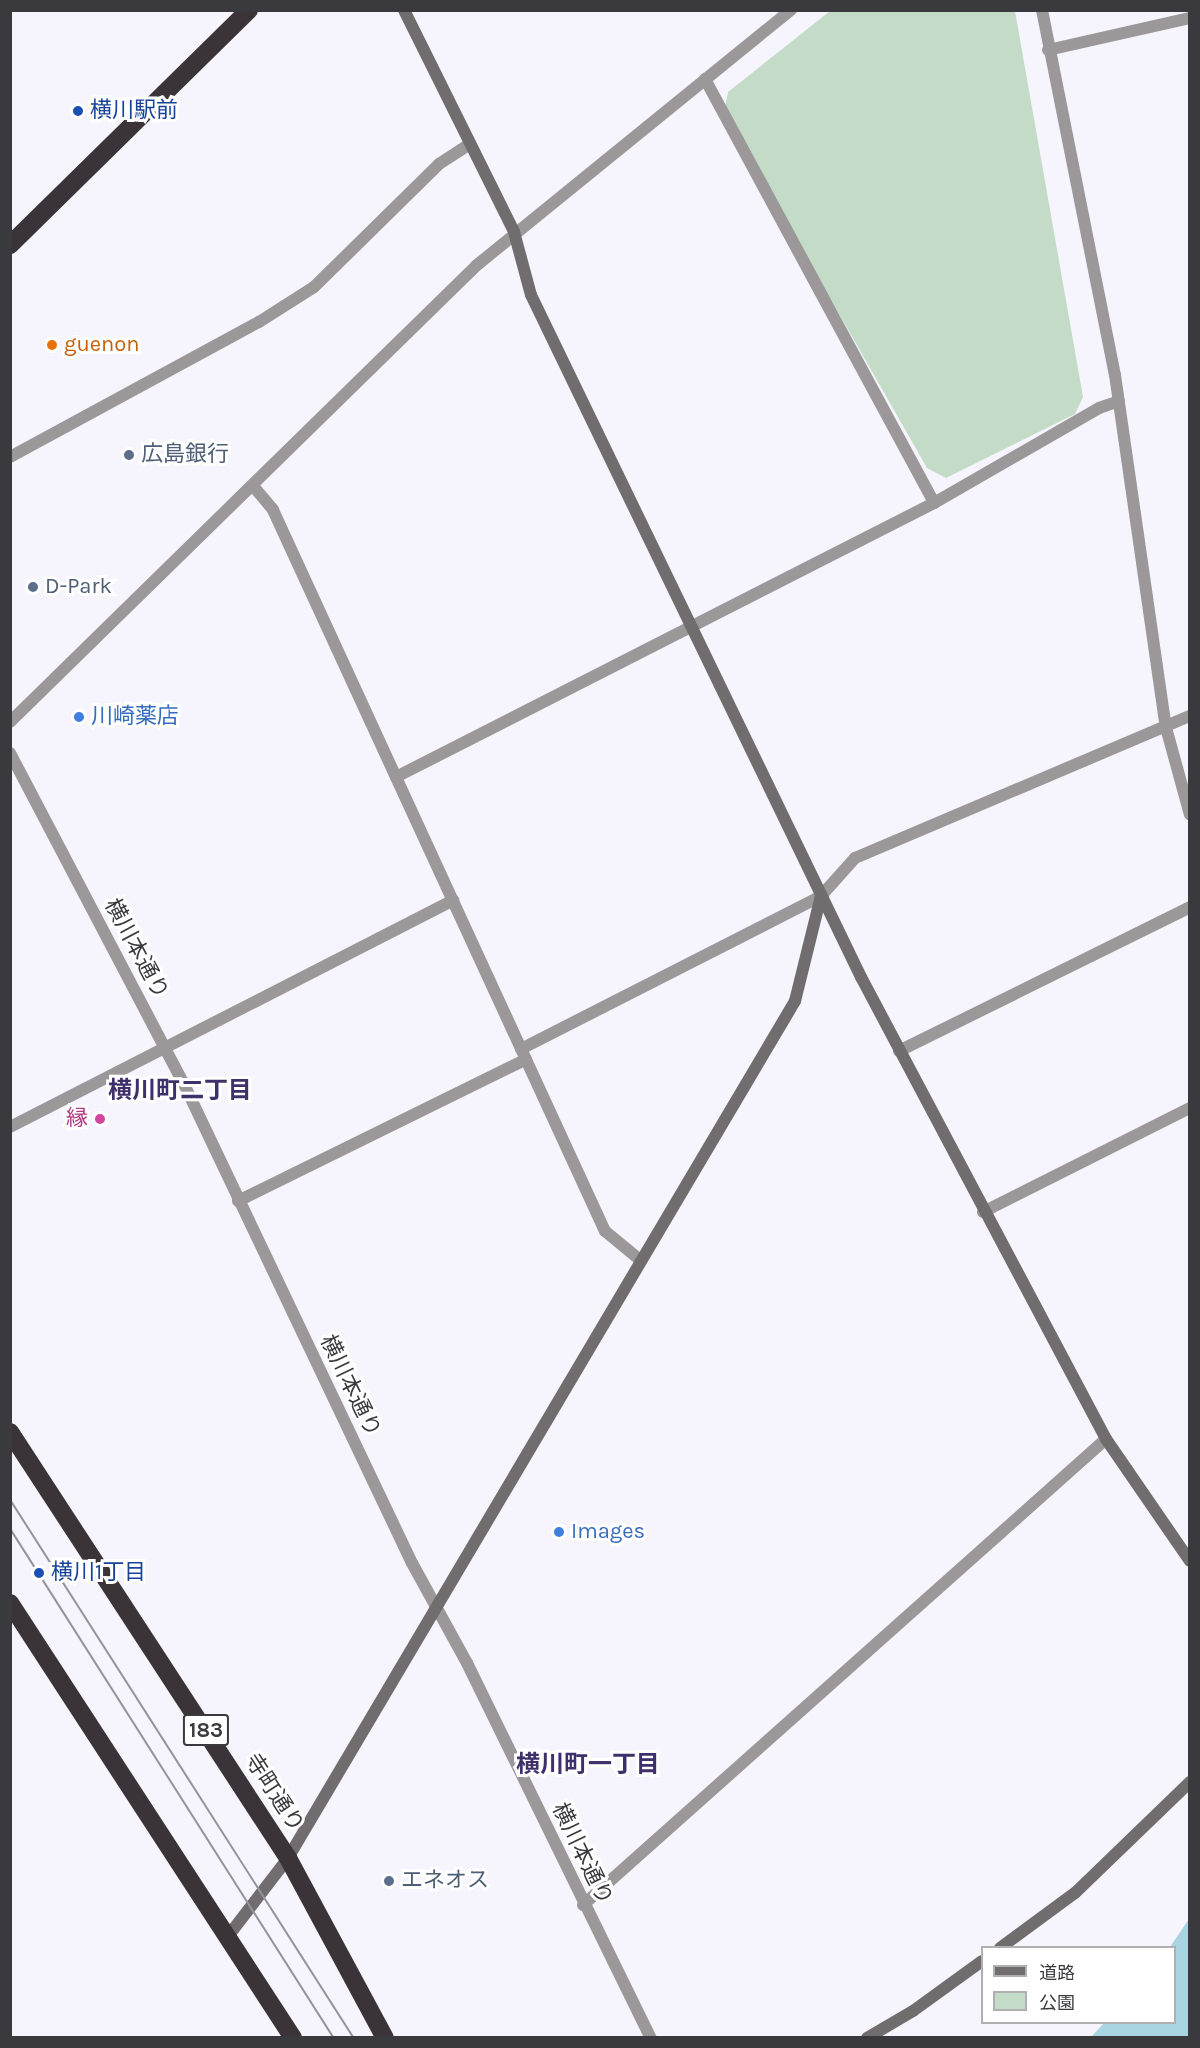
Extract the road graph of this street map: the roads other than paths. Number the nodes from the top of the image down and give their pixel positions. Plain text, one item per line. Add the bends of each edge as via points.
1 (249, 10) edge
2 (404, 10) edge
3 (791, 10) edge
4 (1042, 10) edge
5 (1190, 18) edge
6 (1048, 50) junction
7 (705, 79) junction
8 (470, 144) junction
9 (514, 232) junction
10 (10, 245) edge
11 (1119, 400) junction
12 (10, 457) edge
13 (254, 487) junction
14 (934, 503) junction
15 (690, 628) junction
16 (1190, 716) edge
17 (10, 722) edge
18 (1165, 724) junction
19 (10, 753) edge
20 (396, 777) junction
21 (1190, 815) edge
22 (821, 896) junction
23 (453, 900) junction
24 (1190, 907) edge
25 (164, 1048) junction
26 (899, 1051) junction
27 (523, 1054) junction
28 (1190, 1108) edge
29 (10, 1127) edge
30 (238, 1201) junction
31 (983, 1212) junction
32 (640, 1260) junction
33 (11, 1433) edge
34 (1106, 1439) junction
35 (1190, 1561) edge
36 (10, 1603) edge
37 (435, 1606) junction
38 (1190, 1782) edge
39 (288, 1858) junction
40 (583, 1905) junction
41 (229, 1935) junction
42 (1001, 1946) edge
43 (981, 1962) edge
44 (293, 2037) edge
45 (385, 2037) edge
46 (651, 2037) edge
47 (867, 2037) edge

1 - 10 highway
2 - 8 street
3 - 7 street
4 - 6 street
5 - 6 street
6 - 11 street
7 - 9 street
7 - 14 street
8 - 9 street
8 - 12 street via 439,164 314,287 259,322
9 - 13 street
9 - 15 street via 531,295
11 - 14 street
11 - 18 street
13 - 17 street
13 - 20 street via 273,510
14 - 15 street
15 - 20 street
15 - 22 street
16 - 18 street
18 - 21 street
18 - 22 street via 855,858
19 - 25 street, 横川本通り
20 - 23 street
22 - 26 street
22 - 27 street
22 - 32 street via 795,1000
23 - 25 street
23 - 27 street
24 - 26 street
25 - 29 street
25 - 30 street, 横川本通り
26 - 31 street
27 - 30 street
27 - 32 street via 605,1230
28 - 31 street
30 - 37 street, 横川本通り
31 - 34 street
32 - 37 street
33 - 39 highway, 寺町通り / 183
34 - 35 street
34 - 40 street
36 - 41 highway
37 - 39 street
37 - 40 street, 横川本通り via 467,1663
38 - 42 street via 1075,1893
39 - 41 street
39 - 45 highway, 寺町通り / 183
40 - 46 street, 横川本通り
41 - 44 highway
43 - 47 street via 913,2011

